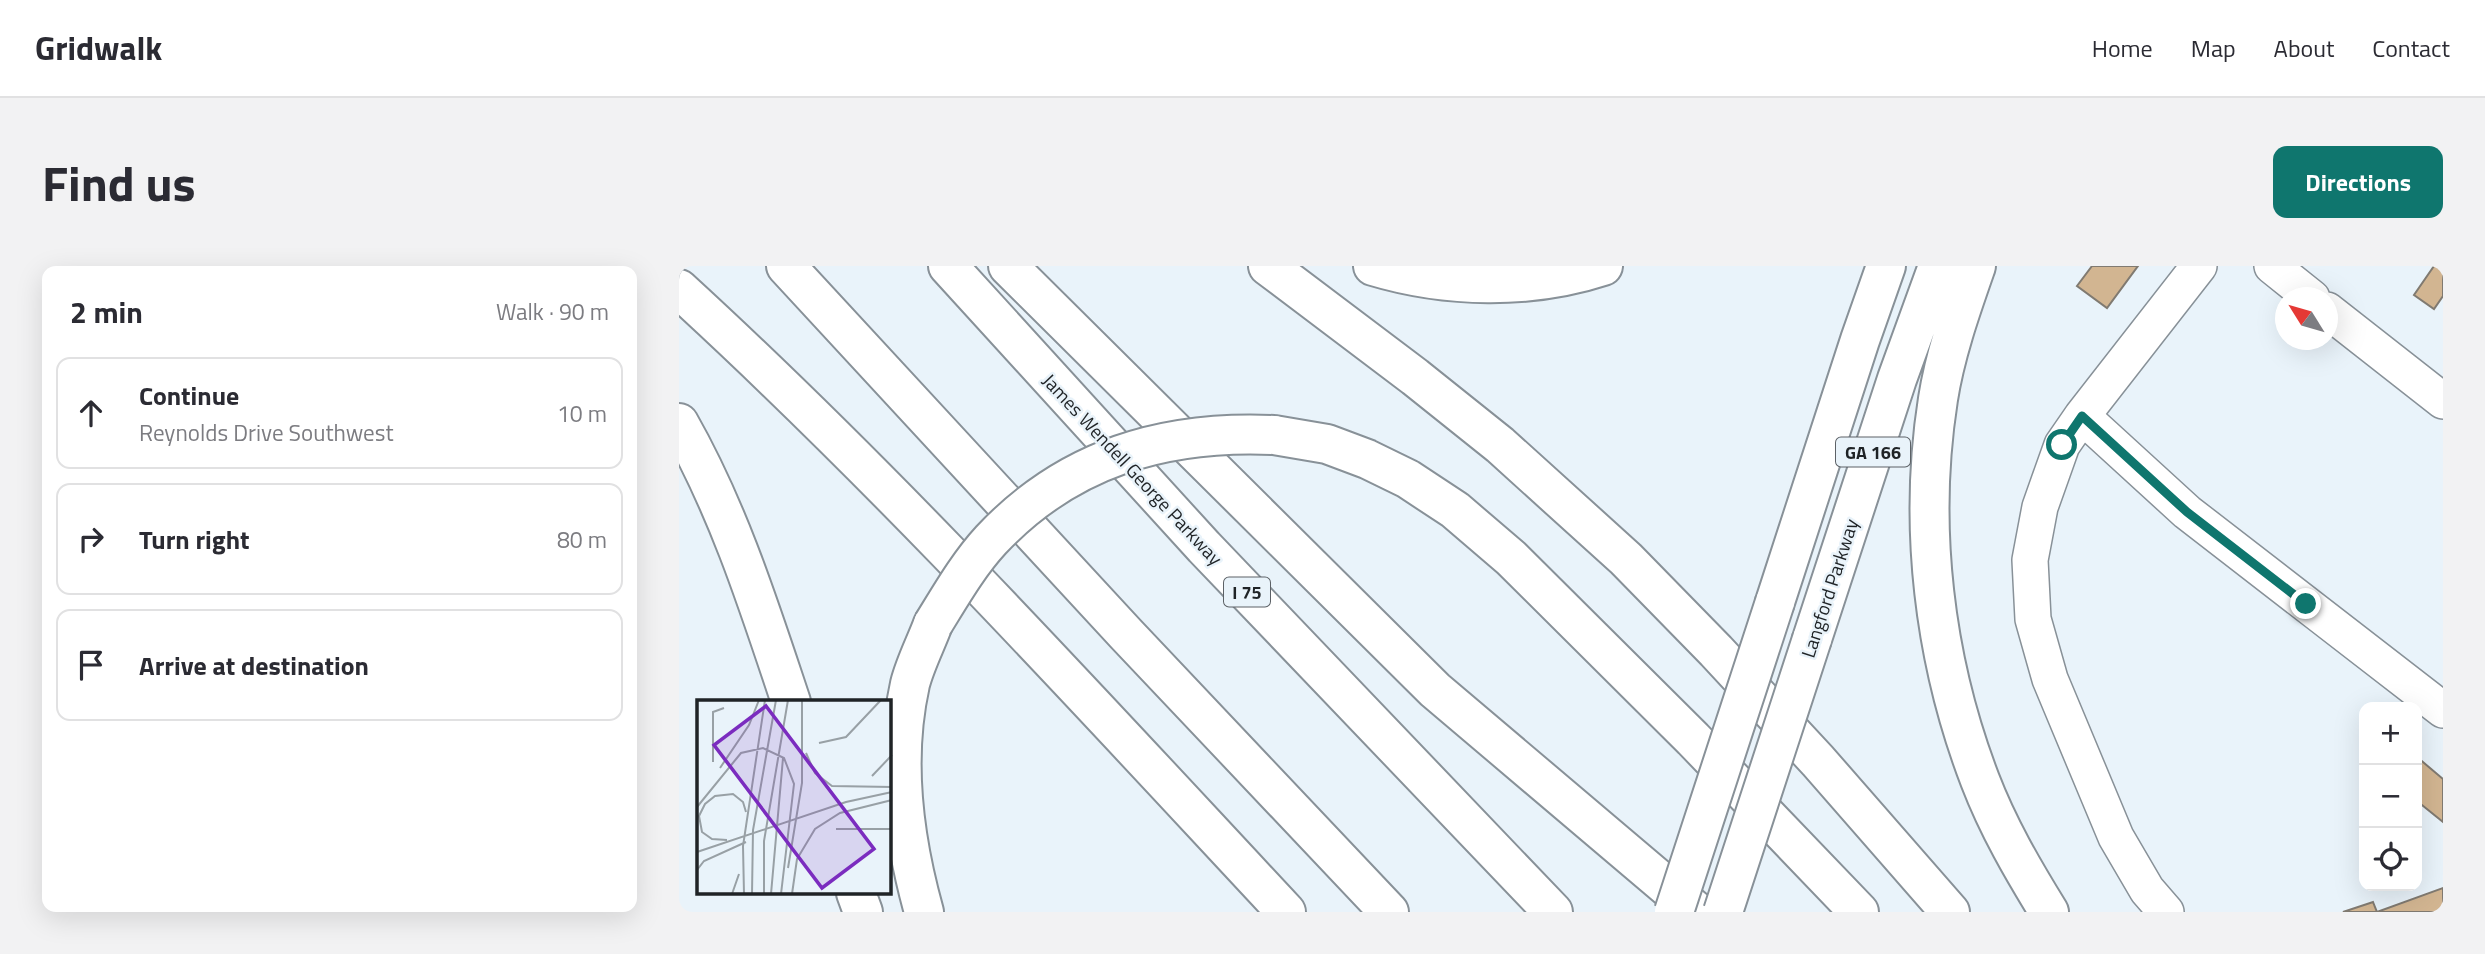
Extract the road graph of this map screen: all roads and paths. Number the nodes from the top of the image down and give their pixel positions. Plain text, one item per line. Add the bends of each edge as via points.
1 (786, 266) edge
2 (948, 266) edge
3 (1008, 266) edge
4 (1268, 266) edge
5 (1373, 266) edge
6 (1603, 266) edge
7 (1886, 266) edge
8 (1938, 266) edge
9 (1976, 266) edge
10 (2199, 266) edge
11 (2272, 266) edge
12 (2298, 287) edge
13 (679, 289) edge
14 (2338, 319) edge
15 (2443, 401) edge
16 (2082, 416) junction
17 (679, 423) edge
18 (790, 700) edge
19 (2443, 710) edge
20 (856, 894) edge
21 (863, 912) edge
22 (924, 912) edge
23 (1286, 912) edge
24 (1389, 912) edge
25 (1553, 912) edge
26 (1674, 912) edge
27 (1697, 912) edge
28 (1723, 912) edge
29 (1859, 912) edge
30 (1950, 912) edge
31 (2049, 912) edge
32 (2167, 912) edge

1 - 24 highway
2 - 25 highway, James Wendell George Parkway / I 75 via 1204,547
3 - 27 highway via 1435,690
4 - 30 highway via 1500,445 1626,559 1790,731
5 - 6 highway via 1437,280 1493,283
7 - 26 highway, GA 166, bridge
8 - 28 highway, Langford Parkway / GA 166, bridge via 1892,392
9 - 31 highway via 1938,397 1930,535 1936,609 1953,697 1980,781 2018,861
10 - 16 street
11 - 12 street
13 - 23 highway via 886,488
14 - 15 street
16 - 19 street via 2187,512
16 - 32 street via 2062,445 2040,508 2030,560 2033,619 2050,679 2116,837 2147,890
17 - 18 highway via 735,539
20 - 21 highway
22 - 29 highway, bridge via 902,811 900,746 911,682 933,624 964,573 1023,510 1093,466 1165,441 1237,433 1327,443 1408,479 1455,510 1511,558 1693,739

